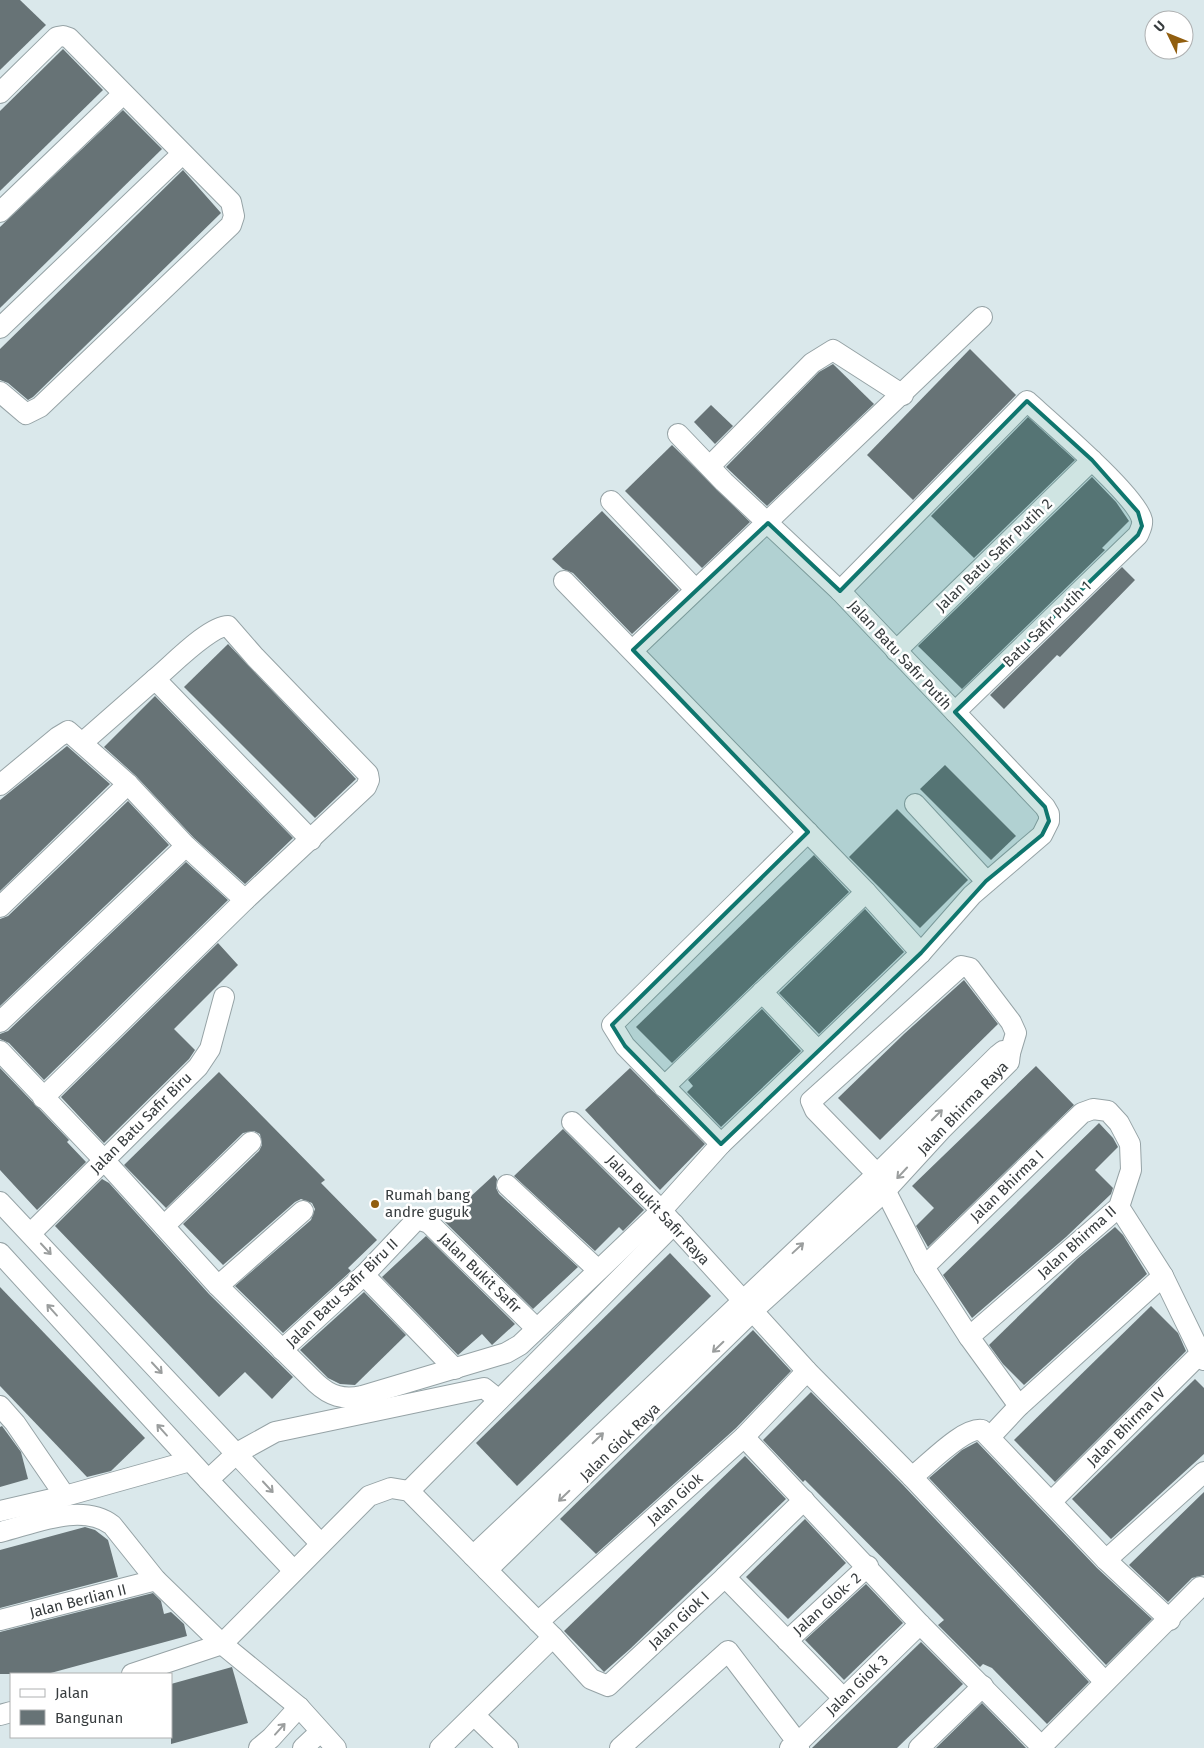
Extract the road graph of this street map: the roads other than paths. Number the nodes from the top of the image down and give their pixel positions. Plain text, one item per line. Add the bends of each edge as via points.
1 (0, 93) edge
2 (123, 94) junction
3 (182, 154) junction
4 (0, 212) edge
5 (982, 318) dead end
6 (0, 328) edge
7 (0, 392) edge
8 (903, 396) junction
9 (678, 434) dead end
10 (1092, 460) junction
11 (710, 466) junction
12 (611, 501) dead end
13 (768, 523) junction
14 (564, 581) dead end
15 (695, 589) junction
16 (840, 590) junction
17 (633, 650) junction
18 (896, 651) junction
19 (155, 679) junction
20 (954, 712) junction
21 (82, 743) junction
22 (128, 784) junction
23 (0, 785) edge
24 (915, 804) dead end
25 (808, 832) junction
26 (311, 840) junction
27 (186, 846) junction
28 (986, 881) junction
29 (866, 892) junction
30 (245, 900) junction
31 (0, 907) edge
32 (921, 953) junction
33 (762, 992) junction
34 (224, 997) dead end
35 (0, 1022) edge
36 (0, 1050) edge
37 (818, 1051) junction
38 (664, 1087) junction
39 (43, 1098) junction
40 (1093, 1109) joint
41 (572, 1122) dead end
42 (252, 1142) dead end
43 (720, 1144) junction
44 (104, 1160) junction
45 (882, 1182) junction
46 (507, 1185) dead end
47 (0, 1202) edge
48 (1119, 1207) junction
49 (302, 1211) dead end
50 (668, 1218) junction
51 (424, 1220) joint
52 (164, 1226) junction
53 (31, 1233) junction
54 (0, 1253) edge
55 (924, 1267) junction
56 (598, 1270) junction
57 (364, 1274) junction
58 (1163, 1276) junction
59 (218, 1286) junction
60 (747, 1307) junction
61 (536, 1328) junction
62 (969, 1337) junction
63 (282, 1350) junction
64 (1202, 1356) edge
65 (807, 1371) junction
66 (464, 1376) junction
67 (499, 1400) junction
68 (1019, 1406) junction
69 (3, 1413) edge
70 (744, 1437) junction
71 (990, 1437) junction
72 (211, 1467) junction
73 (1204, 1472) edge
74 (912, 1477) junction
75 (409, 1491) junction
76 (65, 1496) junction
77 (804, 1500) junction
78 (1051, 1502) junction
79 (0, 1511) edge
80 (532, 1514) junction
81 (0, 1532) edge
82 (320, 1543) junction
83 (474, 1556) junction
84 (1106, 1560) junction
85 (868, 1566) junction
86 (487, 1570) junction
87 (294, 1571) junction
88 (725, 1577) junction
89 (156, 1580) junction
90 (1200, 1587) dead end
91 (0, 1620) edge
92 (1170, 1620) junction
93 (538, 1622) junction
94 (920, 1624) junction
95 (553, 1637) junction
96 (786, 1641) junction
97 (222, 1644) junction
98 (135, 1673) edge
99 (1105, 1682) junction
100 (983, 1686) junction
101 (843, 1698) junction
102 (299, 1707) junction
103 (474, 1715) junction
104 (320, 1732) junction
105 (796, 1746) edge
106 (1041, 1747) edge
107 (259, 1748) edge
108 (304, 1748) edge
109 (336, 1748) edge
110 (440, 1748) edge
111 (508, 1748) edge
112 (620, 1748) edge
113 (919, 1748) edge

1 - 2 street via 57,37 63,36 69,38
2 - 3 street
2 - 4 street
3 - 6 street
3 - 7 street via 231,202 234,216 231,225 40,407 26,414
5 - 8 street
8 - 11 street via 833,350 812,363
8 - 13 street
9 - 11 street, Jalan Batu Safir Putih
10 - 16 street via 1028,401
10 - 18 street, Jalan Batu Safir Putih 2
10 - 20 street, Batu Safir Putih 1 via 1138,512 1142,526 1138,535
11 - 13 street, Jalan Batu Safir Putih
12 - 15 street
13 - 15 street
13 - 16 street, Jalan Batu Safir Putih
14 - 17 street
15 - 17 street
16 - 18 street, Jalan Batu Safir Putih
17 - 25 street
18 - 20 street, Jalan Batu Safir Putih
19 - 21 street
19 - 26 street
19 - 26 street via 205,636 222,626 231,628 368,774 366,787
20 - 28 street, Jalan Batu Safir Putih via 1049,814 1050,821 1042,835
21 - 22 street
21 - 23 street via 70,732 64,732
22 - 27 street
22 - 31 street
24 - 28 street
25 - 29 street
25 - 38 street via 612,1025 625,1046
26 - 30 street
27 - 30 street
27 - 35 street
28 - 32 street
29 - 32 street
29 - 33 street
30 - 39 street
32 - 37 street
33 - 37 street
33 - 38 street
34 - 44 street, Jalan Batu Safir Biru via 210,1049 204,1059
36 - 39 street
37 - 43 street
38 - 43 street
39 - 44 street
40 - 48 street, Jalan Bhirma II via 1108,1111 1130,1144 1132,1170
40 - 55 street, Jalan Bhirma I via 1082,1113
41 - 50 street, Jalan Bukit Safir Raya
42 - 52 street
43 - 50 street
44 - 52 street
44 - 53 street, Jalan Batu Safir Biru
45 - 45 street, Jalan Bhirma Raya via 998,1055 1004,1051 1010,1053 1016,1033 1011,1022 970,968 961,966 812,1101 815,1110
45 - 55 street
45 - 60 street, Jalan Bhirma Raya
46 - 56 street
47 - 53 street
48 - 58 street
48 - 62 street, Jalan Bhirma II
49 - 59 street
50 - 56 street
50 - 60 street, Jalan Bukit Safir Raya
50 - 67 street
51 - 57 street, Jalan Batu Safir Biru II via 417,1219
51 - 61 street, Jalan Bukit Safir
52 - 59 street
53 -> 72 street
72 -> 54 street
55 - 62 street
56 - 61 street
57 - 63 street, Jalan Batu Safir Biru II
57 - 66 street
58 - 64 street
58 - 68 street
59 - 63 street
60 - 65 street, Jalan Bukit Safir Raya
60 - 80 street, Jalan Giok Raya
61 - 66 street via 513,1350
62 - 68 street
63 - 66 street via 321,1388 340,1398
64 - 78 street, Jalan Bhirma IV
65 - 70 street, Jalan Giok
65 - 74 street, Jalan Bukit Safir Raya
66 - 67 street
66 - 72 street via 275,1432
67 - 75 street
68 - 71 street
69 - 76 street
70 - 77 street
70 - 93 street, Jalan Giok
71 - 74 street via 982,1430 969,1430
71 - 78 street
72 - 76 street
72 -> 82 street
72 - 87 street
73 - 84 street
74 - 99 street, Jalan Bukit Safir Raya
75 - 82 street via 391,1488 369,1496
75 - 83 street
76 - 79 street
77 - 85 street
77 - 88 street, Jalan Giok I
78 - 84 street
80 - 83 street, Jalan Giok Raya
80 - 86 street, Jalan Giok Raya
81 - 89 street via 67,1515 104,1519
82 - 87 street
83 - 86 street
84 - 92 street
85 - 94 street
85 - 96 street, Jalan Glok- 2
86 - 93 street
87 - 97 street
88 - 95 street, Jalan Giok I via 608,1686 591,1679
88 - 96 street
89 - 91 street, Jalan Berlian II
89 - 97 street
90 - 92 street
92 - 99 street
93 - 95 street
94 - 100 street
94 - 101 street, Jalan Giok 3
95 - 103 street
96 - 101 street
97 - 98 street
97 - 102 street
99 - 106 street
100 - 106 street
100 - 113 street
101 - 105 street, Jalan Giok 3
102 - 104 street
107 -> 102 street
103 - 110 street
103 - 111 street
104 - 108 street
104 - 109 street
105 - 112 street via 728,1651

